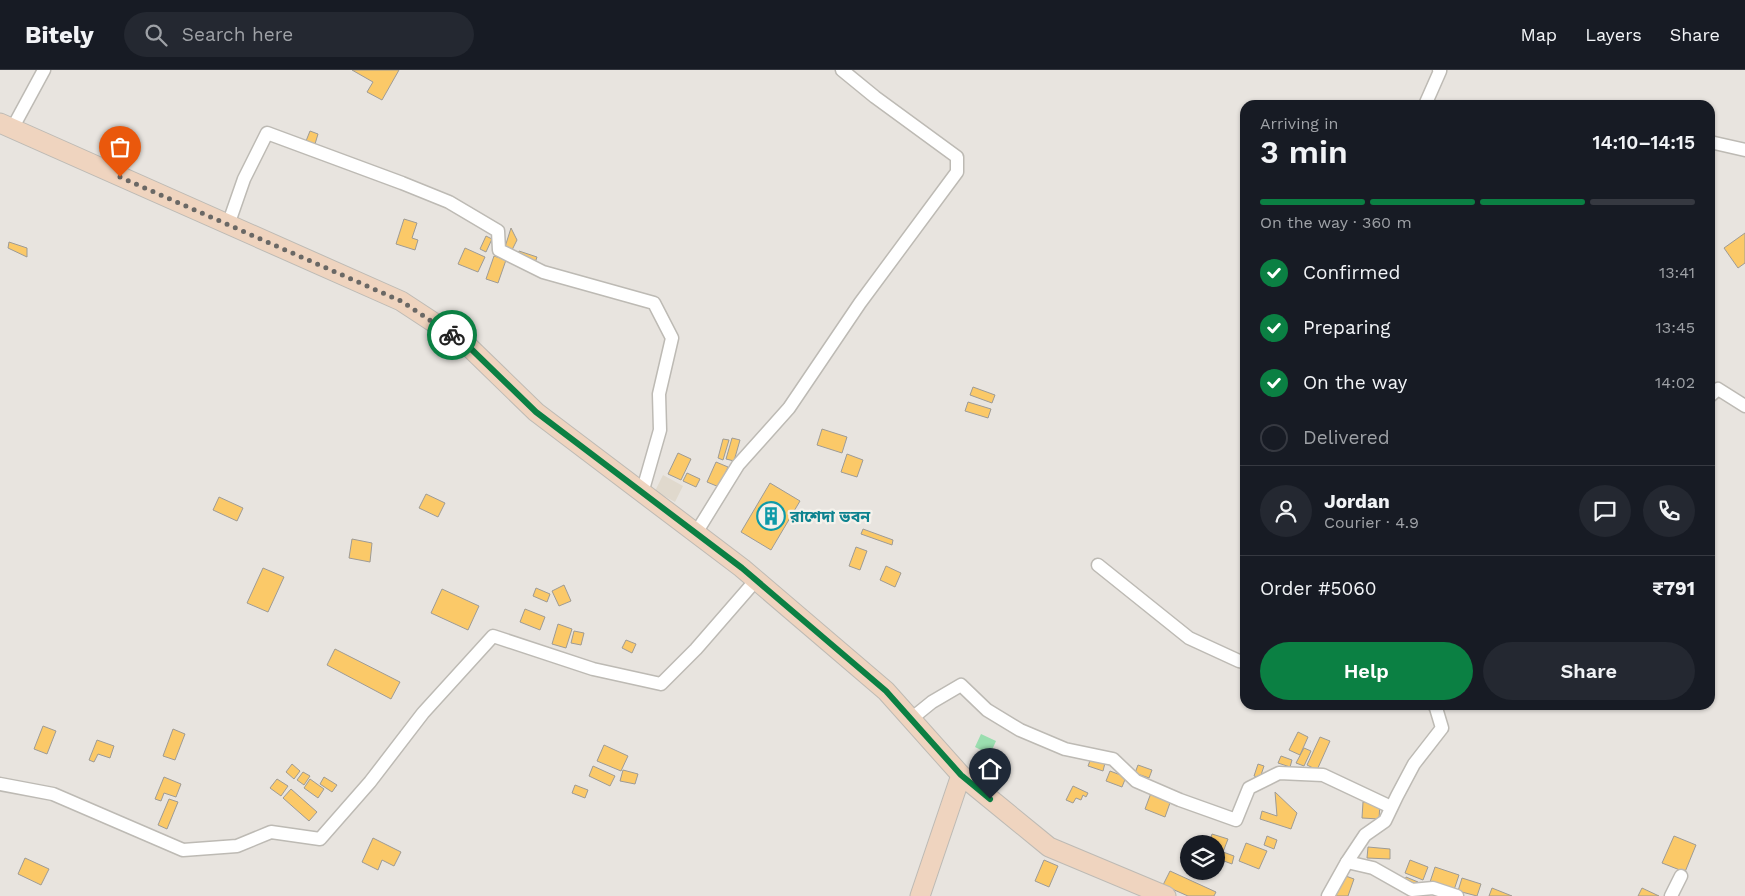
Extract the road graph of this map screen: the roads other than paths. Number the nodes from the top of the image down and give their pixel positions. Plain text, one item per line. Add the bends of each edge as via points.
1 (44, 70) edge
2 (842, 70) edge
3 (1439, 70) edge
4 (1427, 100) edge
5 (6, 126) edge
6 (1715, 143) edge
7 (1745, 150) edge
8 (228, 225) junction
9 (1715, 392) edge
10 (1745, 406) edge
11 (642, 493) junction
12 (696, 533) junction
13 (1098, 565) dead end
14 (756, 580) junction
15 (1240, 661) edge
16 (1437, 710) edge
17 (910, 719) junction
18 (961, 775) junction
19 (0, 784) edge
20 (1392, 807) junction
21 (1347, 862) junction
22 (1682, 876) dead end
23 (920, 896) edge
24 (1166, 896) edge
25 (1328, 896) edge
26 (1456, 896) edge
27 (1671, 896) edge

1 - 5 street
2 - 12 street via 957,157 957,172 860,303 789,408 738,465
3 - 4 street
5 - 8 street
6 - 7 street
8 - 11 street via 401,301 465,343 536,412
8 - 11 street via 244,179 267,132 449,202 498,231 499,250 543,272 654,303 672,338 659,394 660,430
9 - 10 street via 1718,389
11 - 12 street
12 - 14 street
13 - 15 street via 1189,638
14 - 17 street via 886,691
14 - 19 street via 661,684 592,669 493,636 423,713 370,782 320,839 271,832 237,846 183,850 53,794
16 - 20 street via 1442,728 1414,764
17 - 18 street
17 - 20 street via 961,685 987,710 1020,730 1065,749 1112,759 1136,781 1236,820 1250,788 1279,773 1323,775
18 - 23 street
18 - 24 street via 1049,847
20 - 21 street via 1385,821 1365,835
21 - 25 street
21 - 26 street via 1372,868 1412,890 1433,888
22 - 27 street

